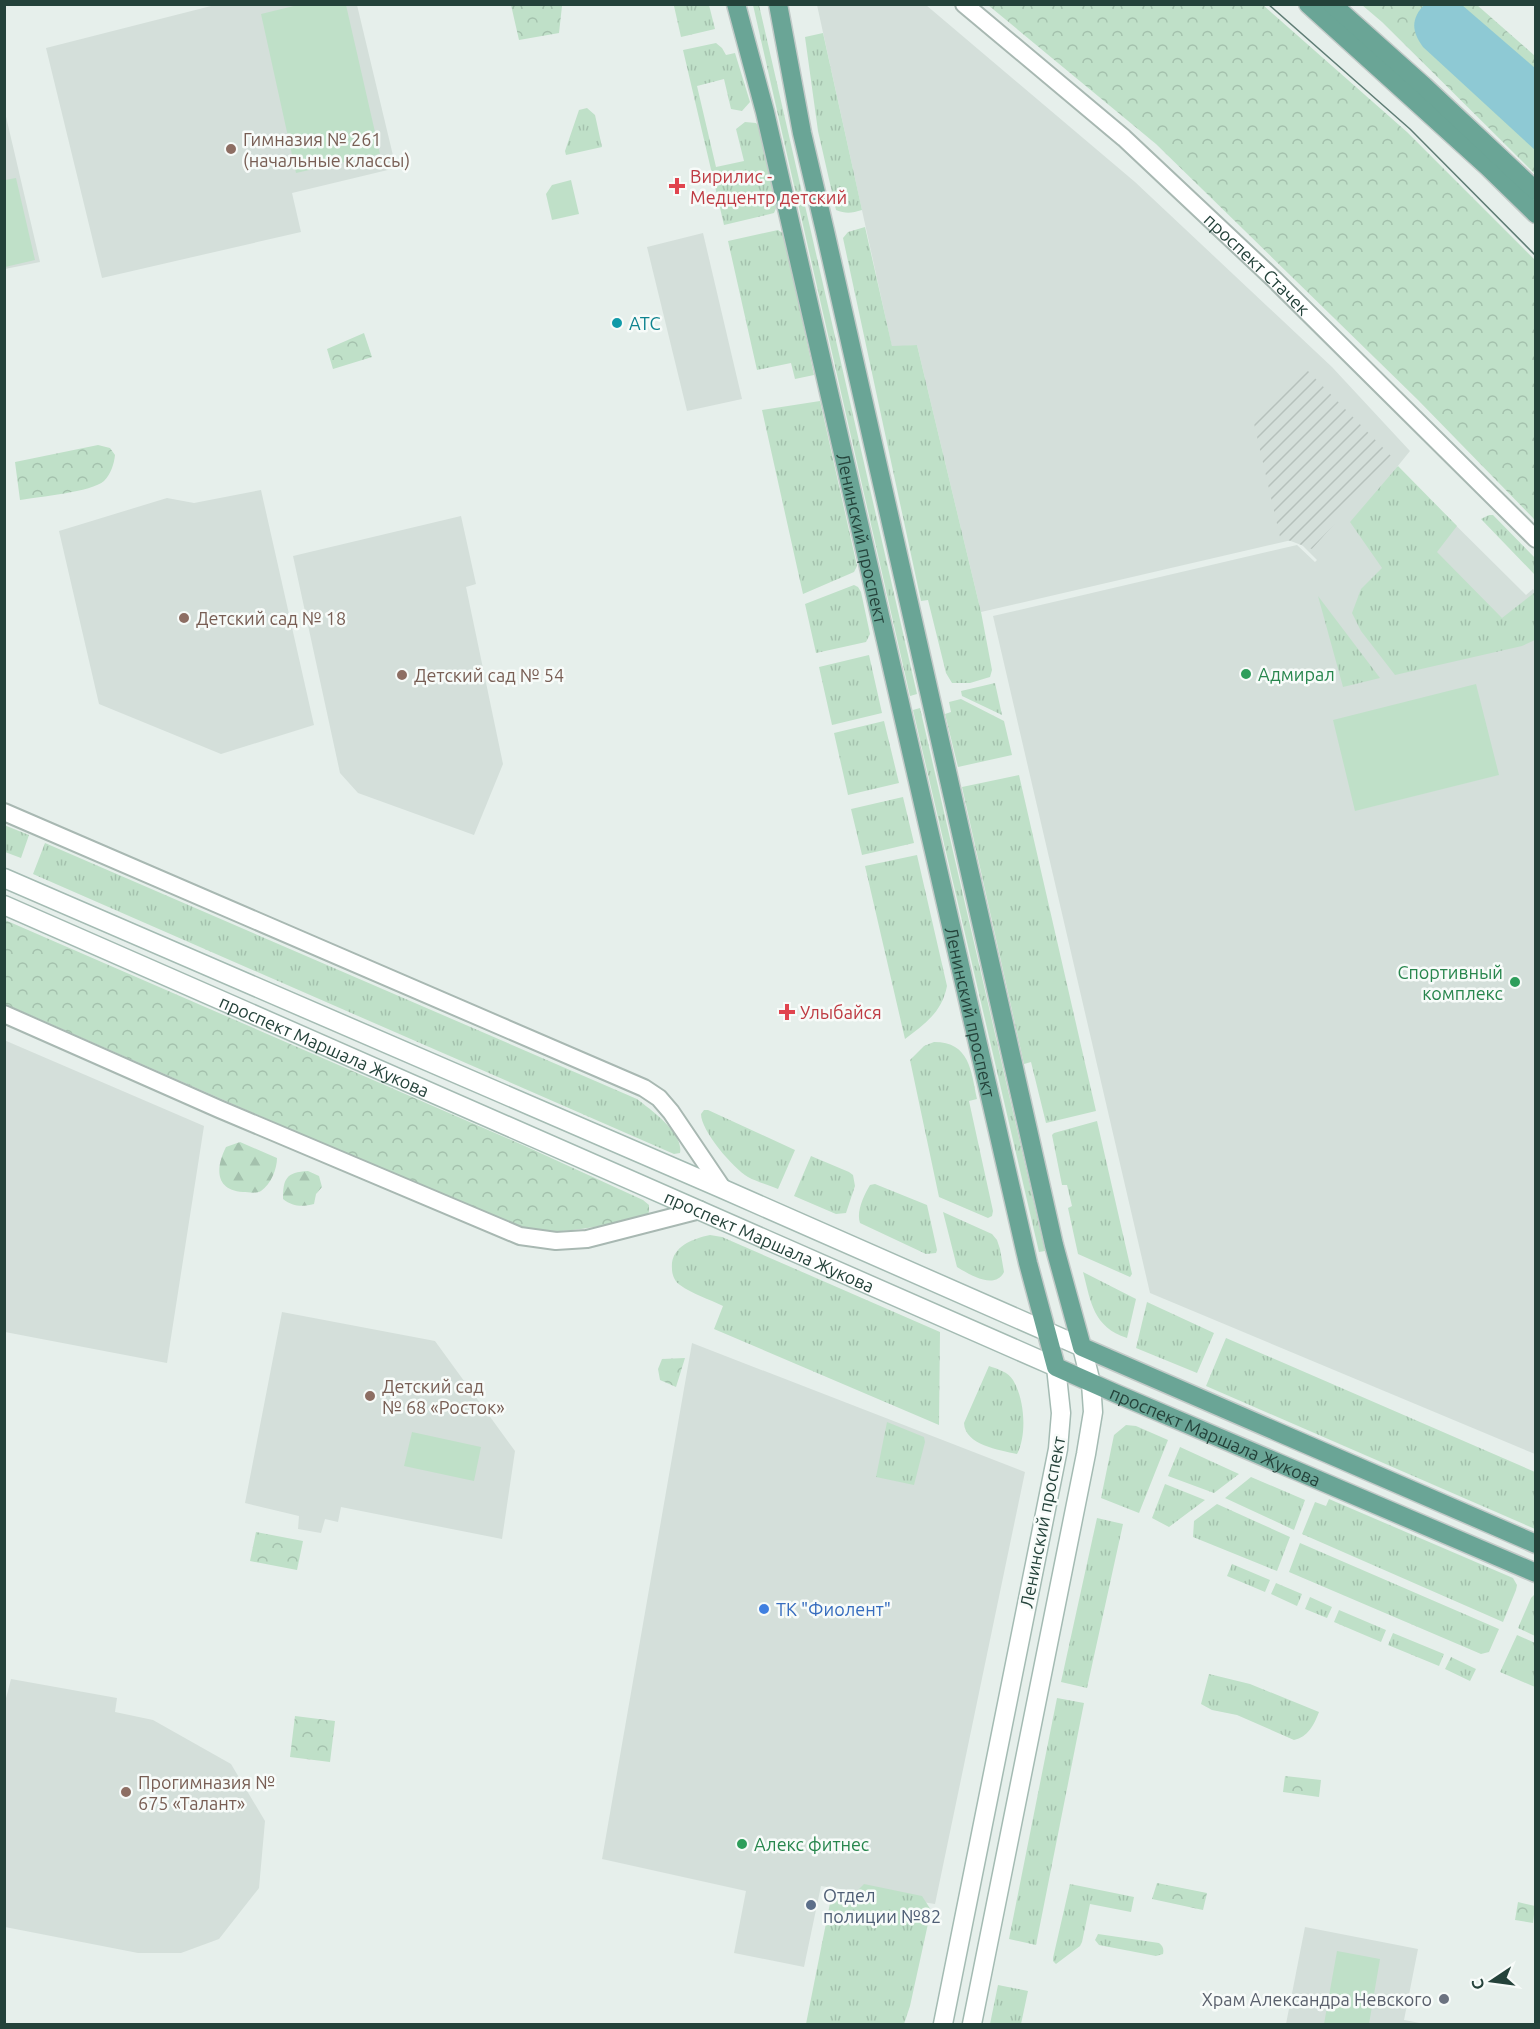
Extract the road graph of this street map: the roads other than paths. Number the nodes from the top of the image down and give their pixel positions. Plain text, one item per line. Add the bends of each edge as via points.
1 (736, 4) edge
2 (778, 4) edge
3 (964, 4) edge
4 (1308, 4) edge
5 (1332, 4) edge
6 (1536, 191) edge
7 (1536, 214) edge
8 (1536, 539) edge
9 (4, 812) edge
10 (4, 878) edge
11 (4, 905) edge
12 (4, 1014) edge
13 (723, 1189) junction
14 (700, 1210) junction
15 (1045, 1332) junction
16 (1082, 1347) junction
17 (1056, 1367) junction
18 (1091, 1383) junction
19 (1536, 1544) edge
20 (1536, 1573) edge
21 (943, 2025) edge
22 (972, 2025) edge

1 - 15 main road, Ленинский проспект via 765,112
2 - 16 main road, Ленинский проспект via 802,133 1049,1222
3 - 8 street, проспект Стачек via 1124,138 1290,294
4 - 7 main road
5 - 6 main road
9 - 13 street via 644,1088 660,1098 671,1112
10 - 13 main road, проспект Маршала Жукова
11 - 14 main road, проспект Маршала Жукова
12 - 14 street via 210,1106 520,1236 556,1241 587,1239
13 - 15 main road, проспект Маршала Жукова
14 - 17 main road, проспект Маршала Жукова
15 - 16 main road, проспект Маршала Жукова
15 - 17 main road, Ленинский проспект
16 - 18 main road, Ленинский проспект
16 - 19 main road, проспект Маршала Жукова
17 - 18 main road, проспект Маршала Жукова
17 - 21 main road, Ленинский проспект via 1061,1413 1058,1449
18 - 20 main road, проспект Маршала Жукова
18 - 22 main road, Ленинский проспект via 1093,1412 1086,1454

